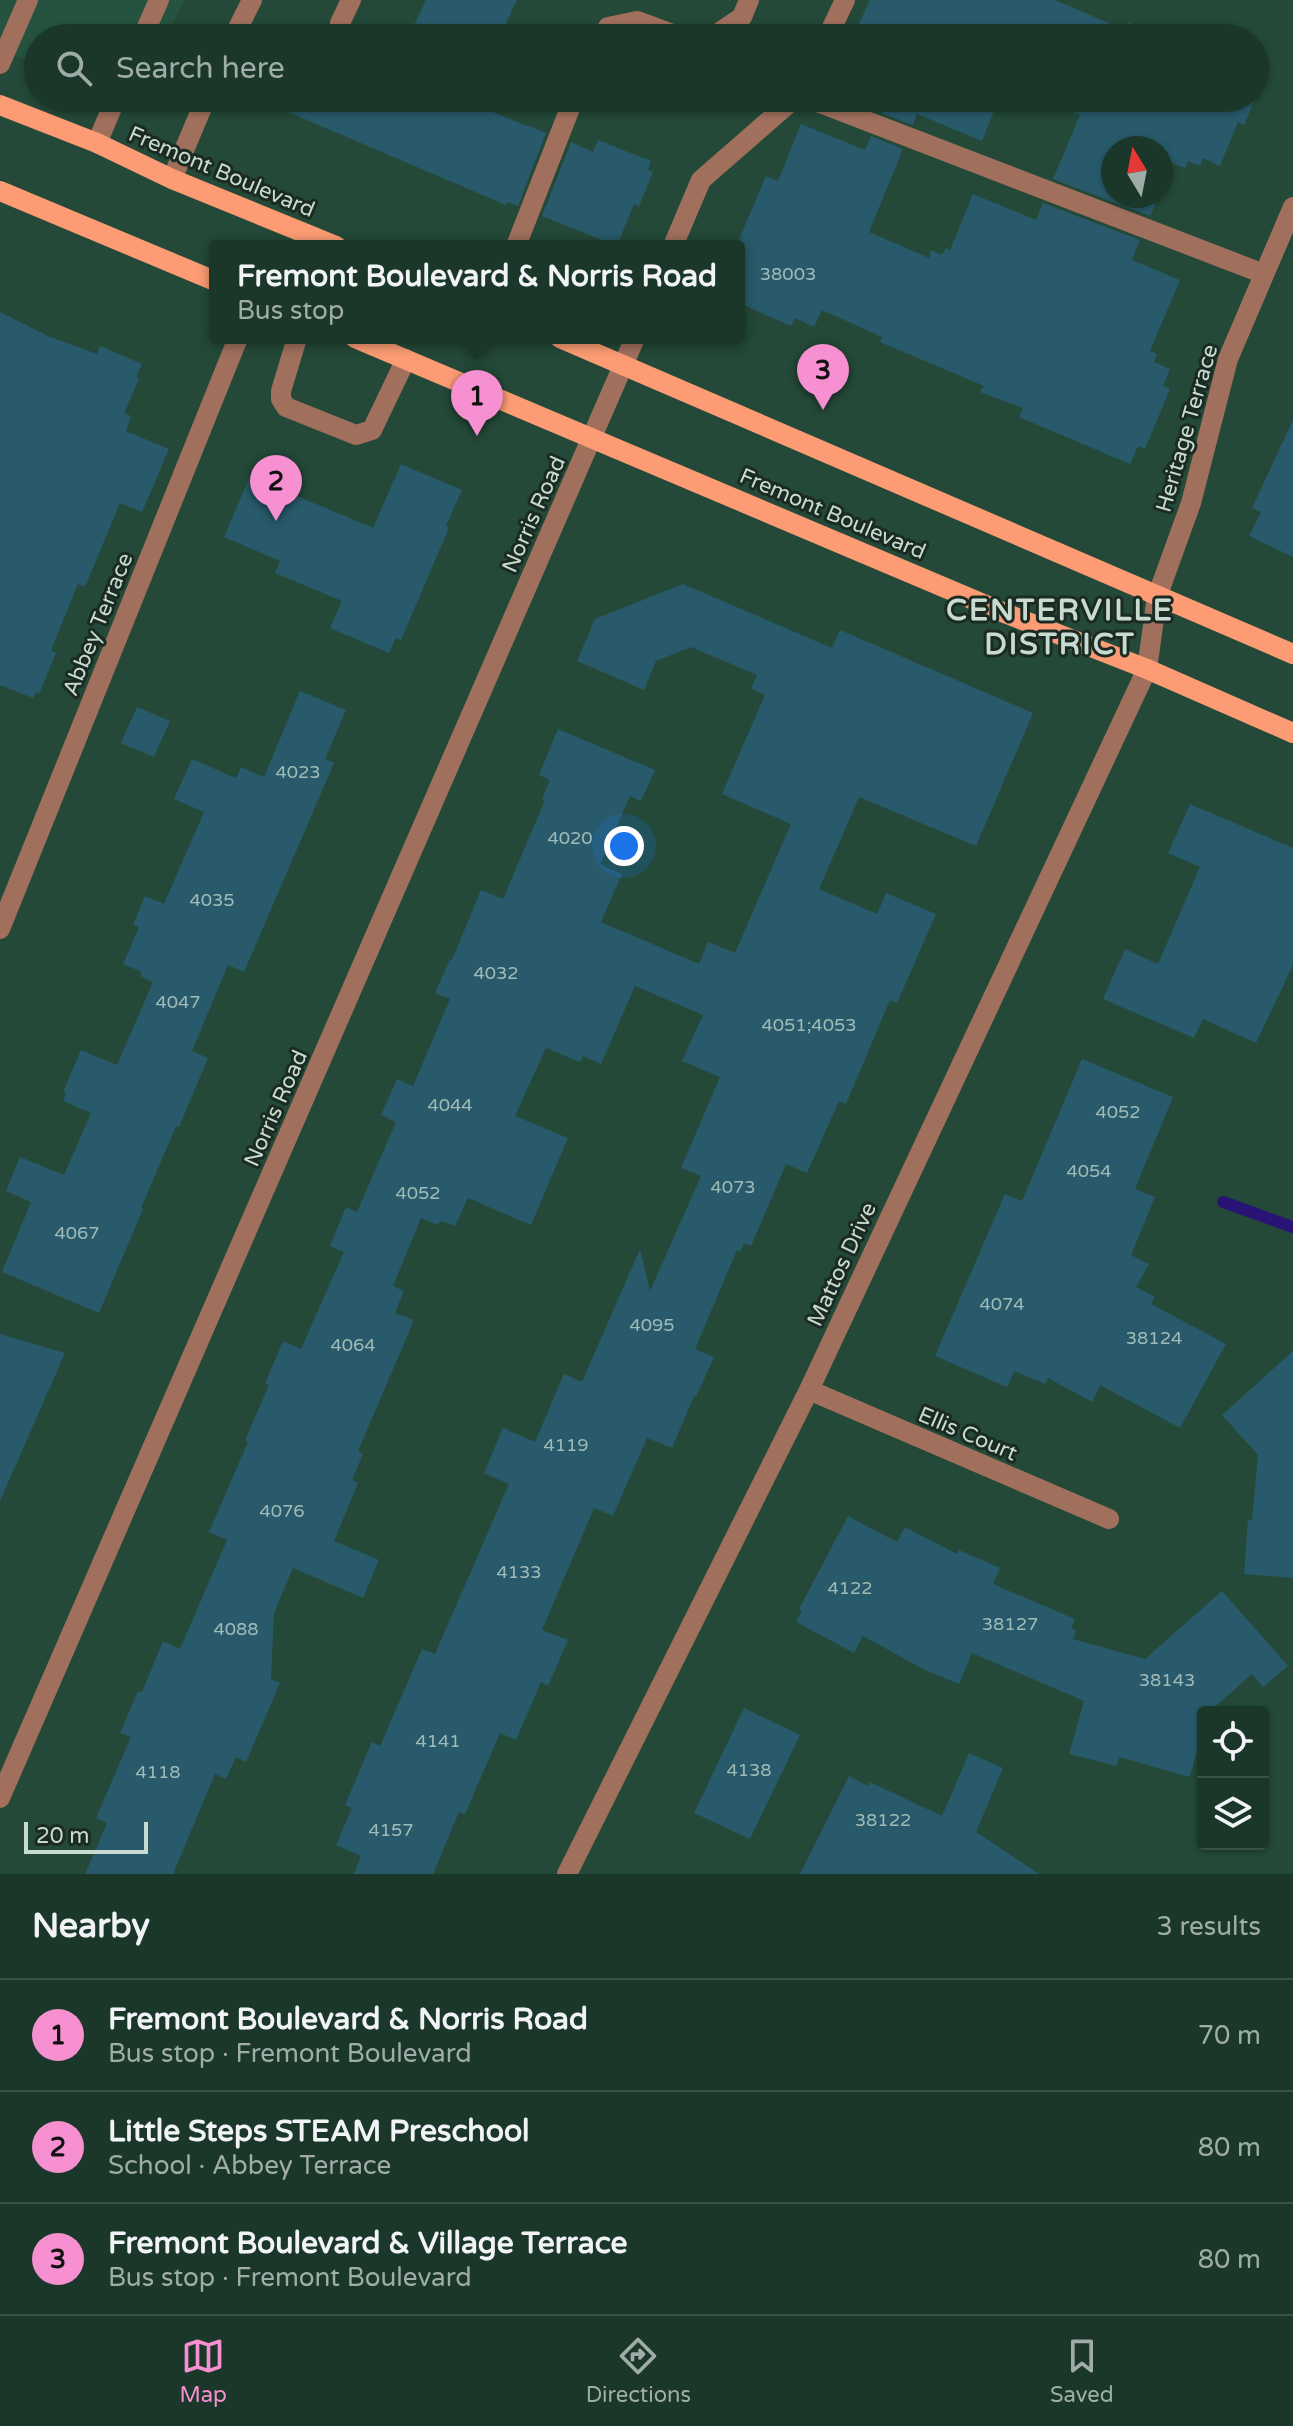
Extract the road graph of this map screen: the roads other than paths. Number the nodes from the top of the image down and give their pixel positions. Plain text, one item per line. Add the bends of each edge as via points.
1 (28, 0) edge
2 (159, 0) edge
3 (252, 0) edge
4 (351, 0) edge
5 (749, 0) edge
6 (845, 0) edge
7 (340, 23) dead end
8 (148, 24) edge
9 (240, 24) edge
10 (622, 24) edge
11 (645, 24) edge
12 (732, 24) edge
13 (834, 24) edge
14 (0, 64) edge
15 (0, 105) edge
16 (110, 112) edge
17 (200, 112) edge
18 (569, 112) edge
19 (779, 112) edge
20 (843, 112) edge
21 (97, 143) junction
22 (172, 179) junction
23 (0, 191) edge
24 (1293, 207) edge
25 (321, 240) edge
26 (518, 240) edge
27 (676, 240) edge
28 (1264, 274) junction
29 (209, 278) edge
30 (236, 344) edge
31 (295, 344) edge
32 (370, 344) edge
33 (574, 344) edge
34 (633, 344) edge
35 (406, 359) junction
36 (624, 365) junction
37 (593, 437) junction
38 (1157, 597) junction
39 (1293, 654) edge
40 (1147, 669) junction
41 (1293, 733) edge
42 (0, 929) edge
43 (809, 1390) junction
44 (1109, 1519) dead end
45 (0, 1798) edge
46 (571, 1873) edge

1 - 14 street
2 - 8 street
3 - 9 street
4 - 7 street
5 - 12 street via 742,17
6 - 13 street
10 - 11 street
15 - 21 main road, Fremont Boulevard
16 - 21 street
17 - 22 street
18 - 26 street
19 - 27 street via 701,180
20 - 28 street
21 - 22 main road, Fremont Boulevard
22 - 25 main road, Fremont Boulevard
23 - 29 main road
24 - 28 street, Heritage Terrace
28 - 38 street, Heritage Terrace via 1228,359 1191,503
30 - 42 street, Abbey Terrace
31 - 35 street via 281,391 286,407 356,435 372,430
32 - 35 main road, Fremont Boulevard
33 - 36 main road
34 - 36 street, Norris Road
35 - 37 main road, Fremont Boulevard
36 - 37 street, Norris Road
36 - 38 main road
37 - 40 main road, Fremont Boulevard
37 - 45 street, Norris Road
38 - 39 main road
38 - 40 street, Heritage Terrace
40 - 41 main road, Fremont Boulevard
40 - 43 street, Mattos Drive
43 - 44 street, Ellis Court
43 - 46 street, Mattos Drive

